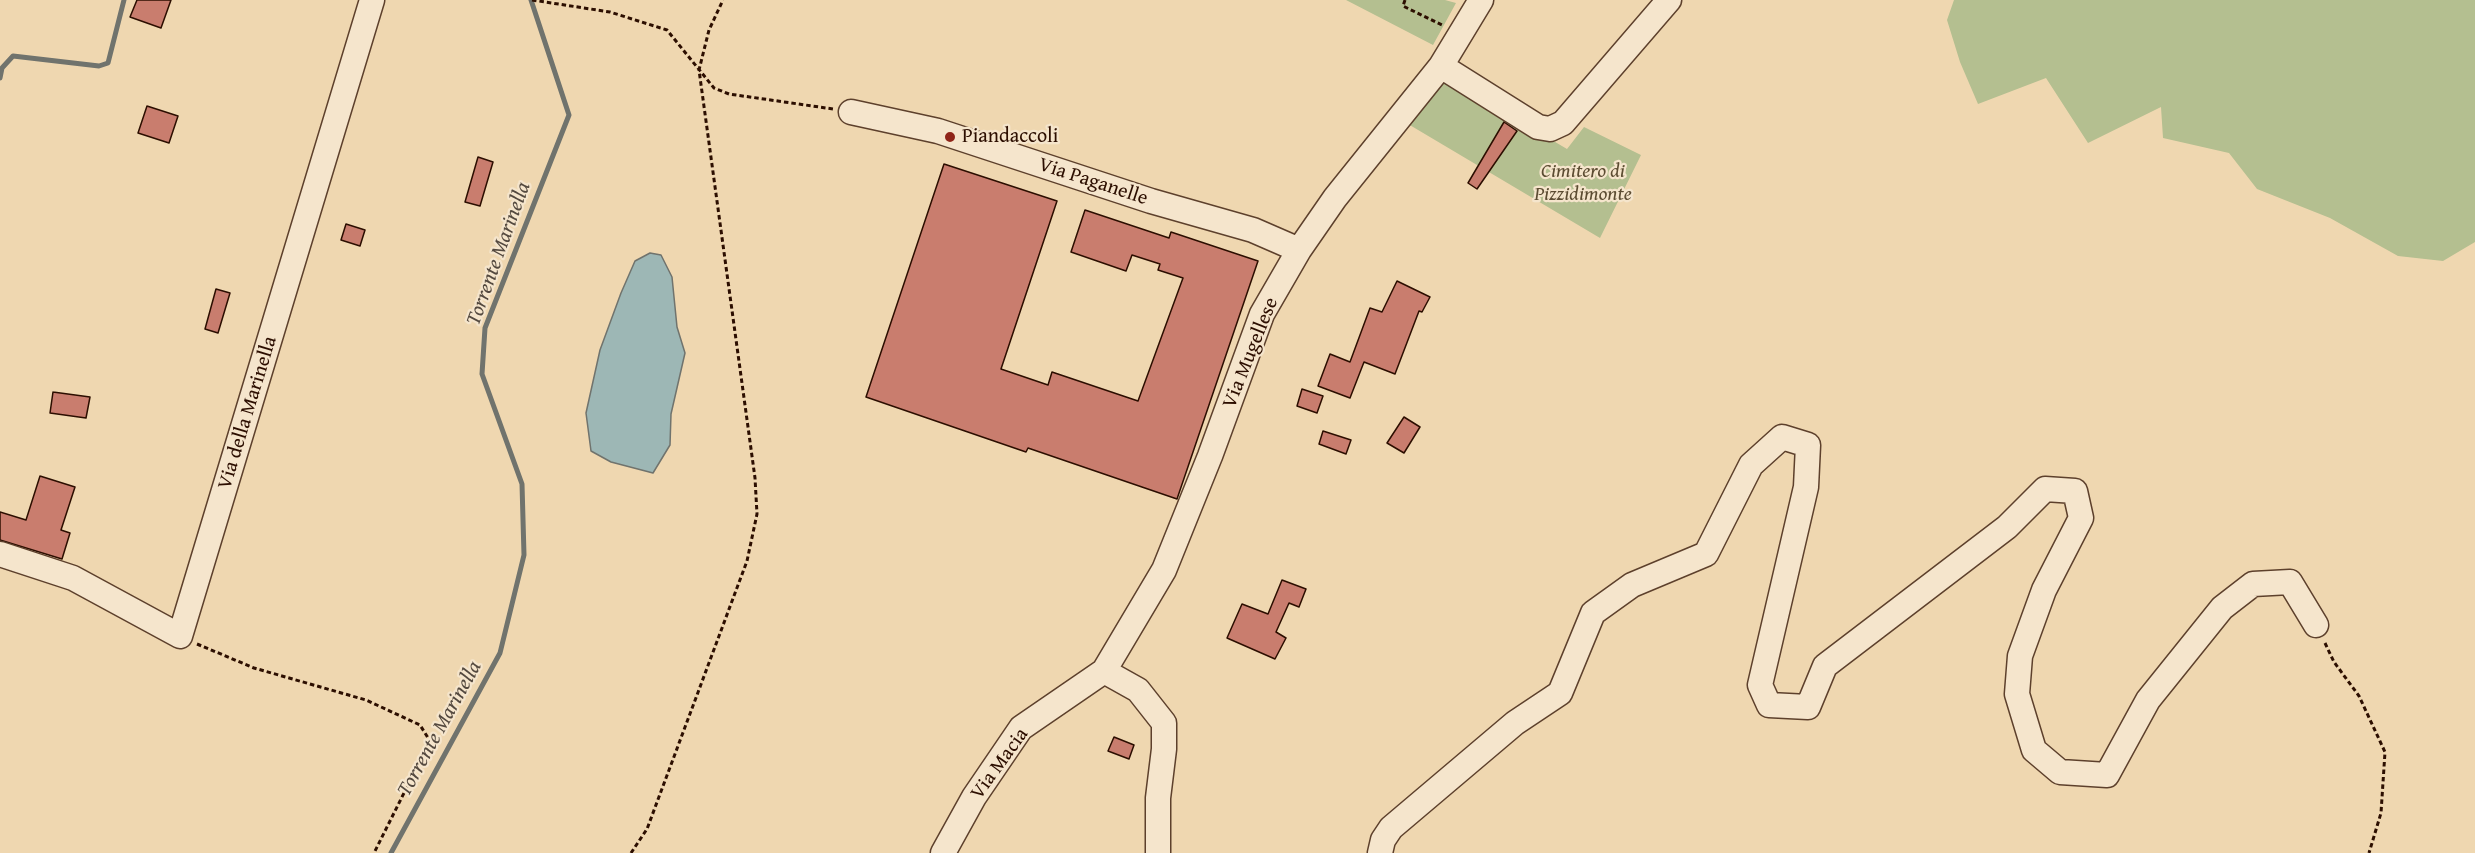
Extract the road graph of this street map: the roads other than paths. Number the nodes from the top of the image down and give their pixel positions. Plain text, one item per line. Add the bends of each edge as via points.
1 (372, 0) edge
2 (1481, 0) edge
3 (1669, 0) edge
4 (1441, 66) junction
5 (851, 112) road end
6 (1299, 250) junction
7 (0, 554) edge
8 (2316, 625) road end
9 (1104, 671) junction
10 (943, 853) edge
11 (1158, 853) edge
12 (1380, 853) edge

1 - 7 street, Via della Marinella via 180,636 73,578
2 - 4 street, Via Mugellese
3 - 4 street via 1563,123 1550,129 1538,127
4 - 6 street, Via Mugellese via 1335,198
5 - 6 street, Via Paganelle via 938,131 1253,230
6 - 9 street, Via Mugellese via 1262,314 1164,570
8 - 12 street via 2290,582 2253,584 2223,608 2148,700 2107,776 2060,772 2034,750 2017,694 2020,656 2040,601 2081,518 2075,490 2045,489 2007,527 1826,666 1808,706 1769,705 1760,685 1806,487 1808,445 1782,437 1751,465 1706,554 1632,585 1593,613 1560,693 1515,723 1391,828
9 - 10 street, Via Macia via 1021,728
9 - 11 street via 1138,690 1164,723

